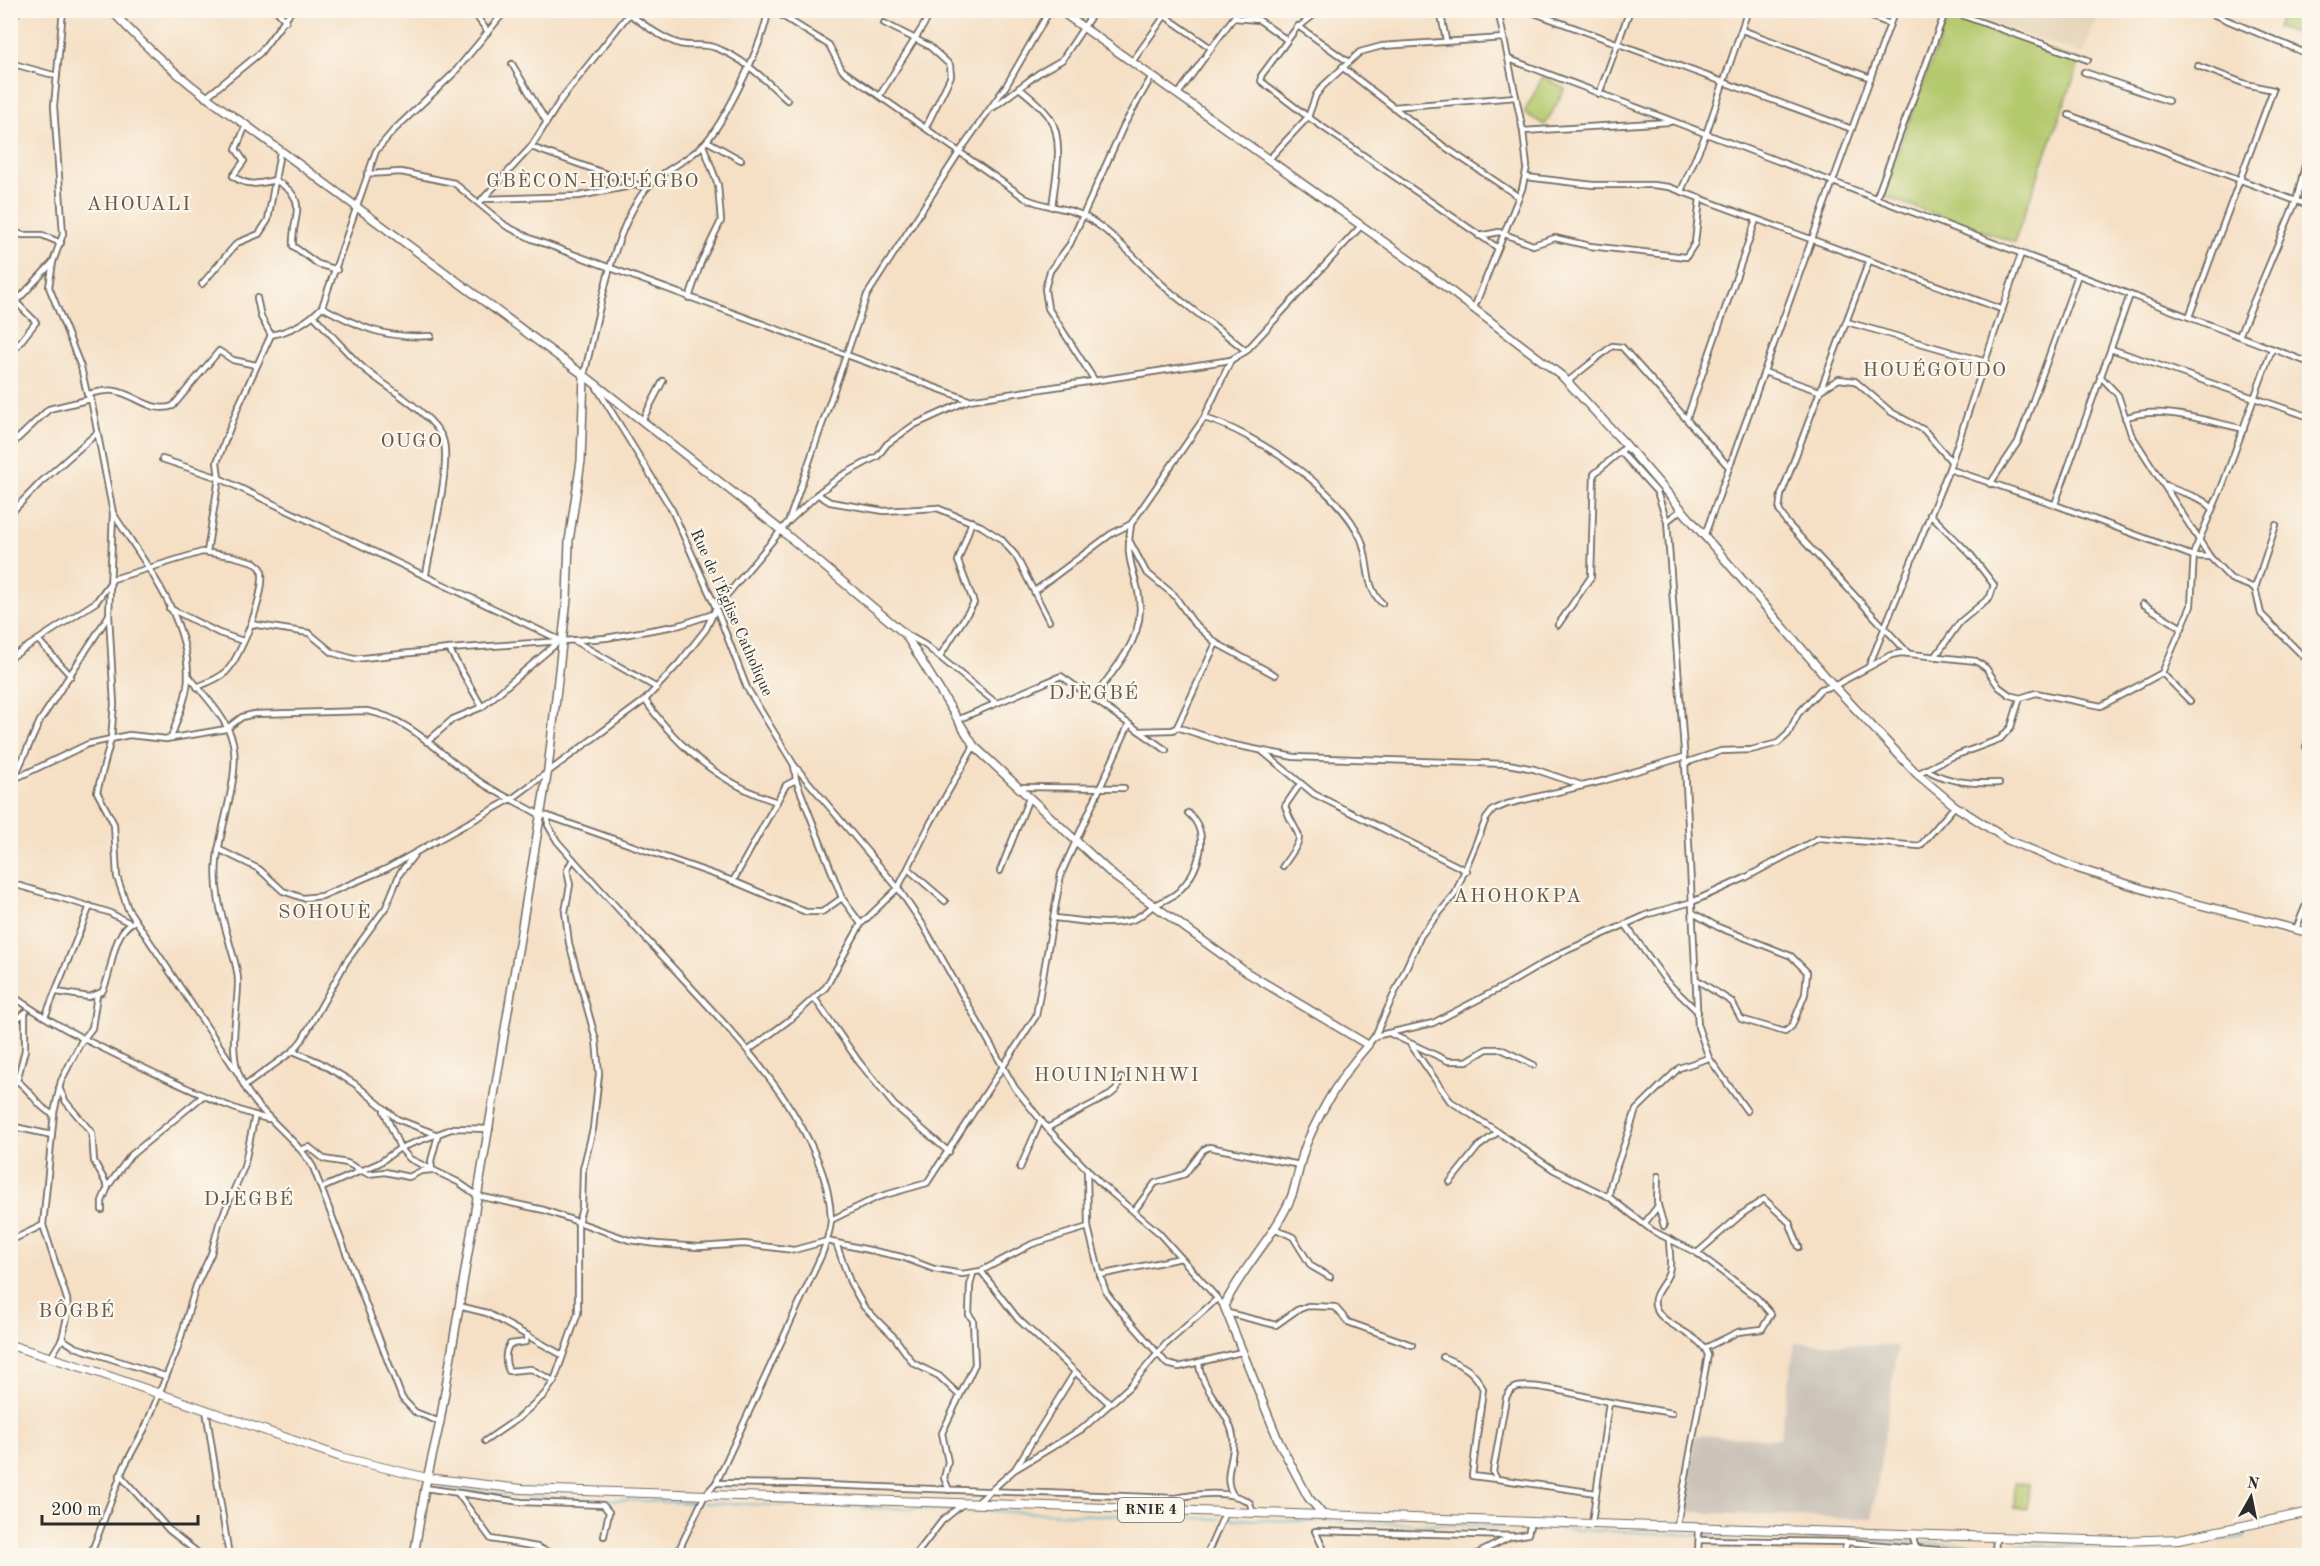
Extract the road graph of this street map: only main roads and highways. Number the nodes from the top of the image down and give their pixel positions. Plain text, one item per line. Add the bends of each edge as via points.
1 (10, 1345) edge
2 (2310, 1512) edge

1 - 2 main road, RNIE 4 via 302,1445 428,1478 522,1496 705,1495 1224,1517 1253,1514 1532,1521 2120,1541 2179,1539

